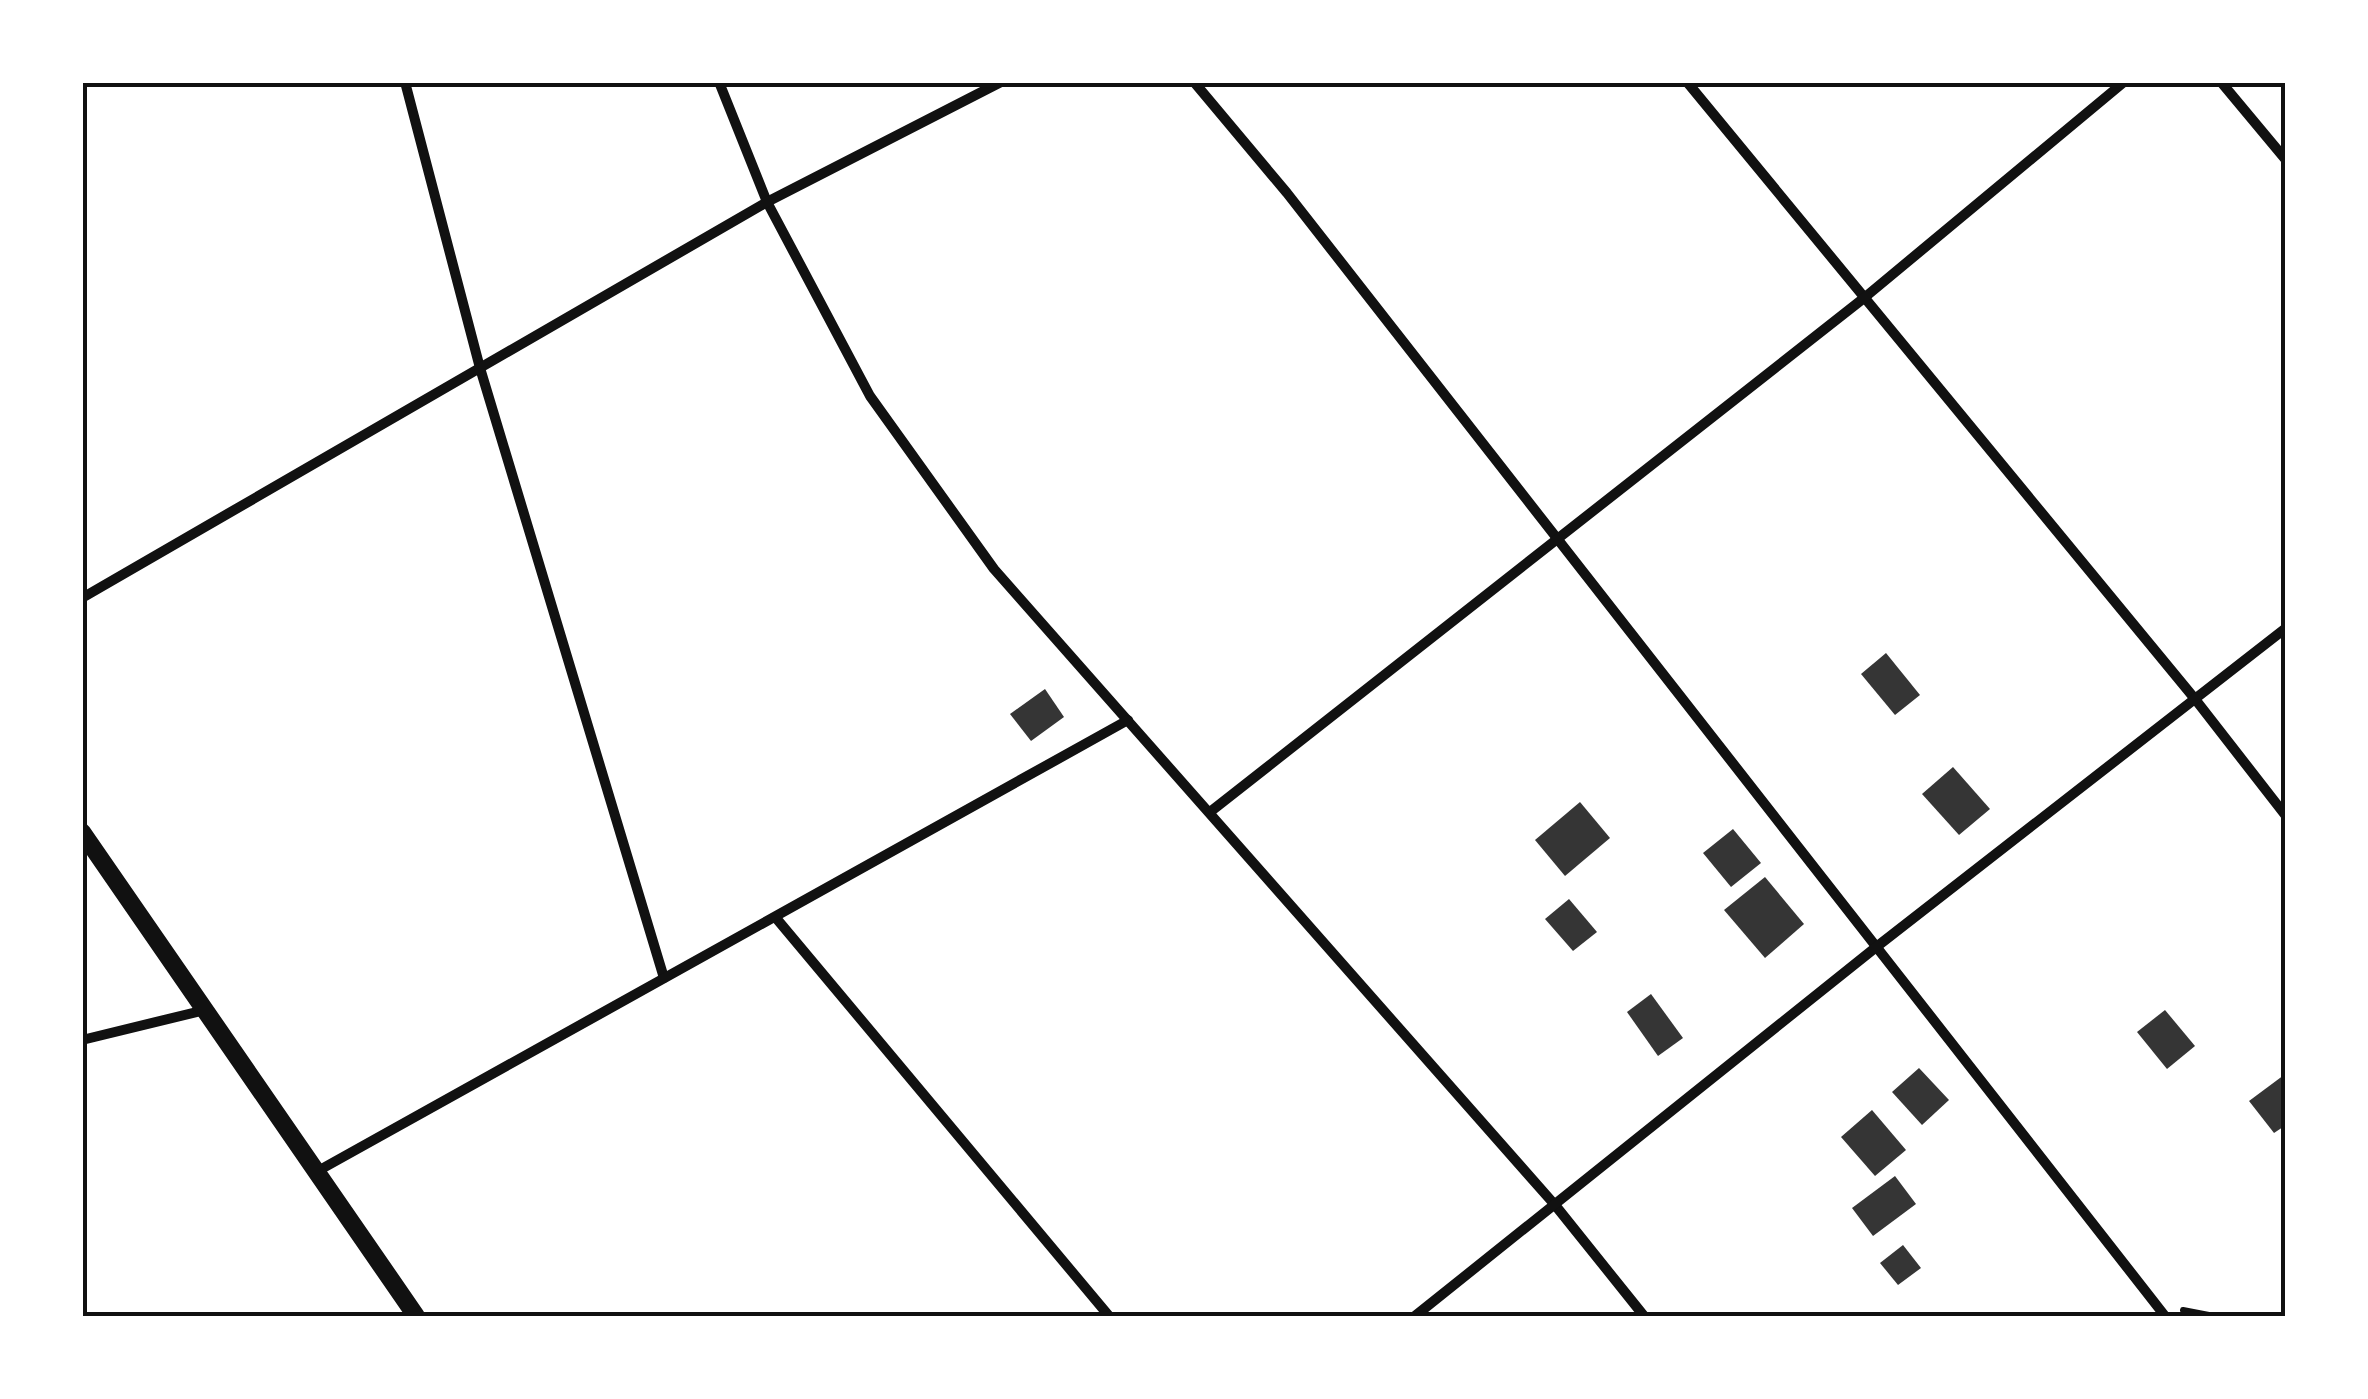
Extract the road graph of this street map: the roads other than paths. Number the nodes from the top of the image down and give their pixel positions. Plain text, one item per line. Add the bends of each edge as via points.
1 (405, 82) edge
2 (720, 82) edge
3 (1001, 82) edge
4 (1194, 82) edge
5 (1686, 82) edge
6 (2124, 82) edge
7 (2221, 82) edge
8 (2286, 160) edge
9 (767, 202) junction
10 (1864, 298) junction
11 (480, 368) junction
12 (1556, 540) junction
13 (82, 598) edge
14 (2286, 628) edge
15 (2195, 699) junction
16 (1128, 720) junction
17 (1210, 812) junction
18 (2286, 816) edge
19 (82, 832) edge
20 (776, 918) junction
21 (1875, 948) junction
22 (664, 978) junction
23 (204, 1010) junction
24 (82, 1040) edge
25 (316, 1172) junction
26 (1556, 1206) junction
27 (416, 1316) edge
28 (1109, 1316) edge
29 (1415, 1316) edge
30 (1644, 1316) edge
31 (2165, 1316) edge

1 - 11 street
2 - 9 street
3 - 9 street
4 - 12 street
5 - 10 street
6 - 10 street
7 - 8 street
9 - 11 street
9 - 16 street via 870,396 994,569
10 - 12 street
10 - 15 street
11 - 13 street
11 - 22 street
12 - 17 street
12 - 21 street
14 - 15 street
15 - 18 street
15 - 21 street
16 - 17 street
16 - 20 street
17 - 26 street
19 - 23 street
20 - 22 street
20 - 28 street
21 - 26 street
21 - 31 street
22 - 25 street
23 - 24 street
23 - 25 street
25 - 27 street
26 - 29 street
26 - 30 street

